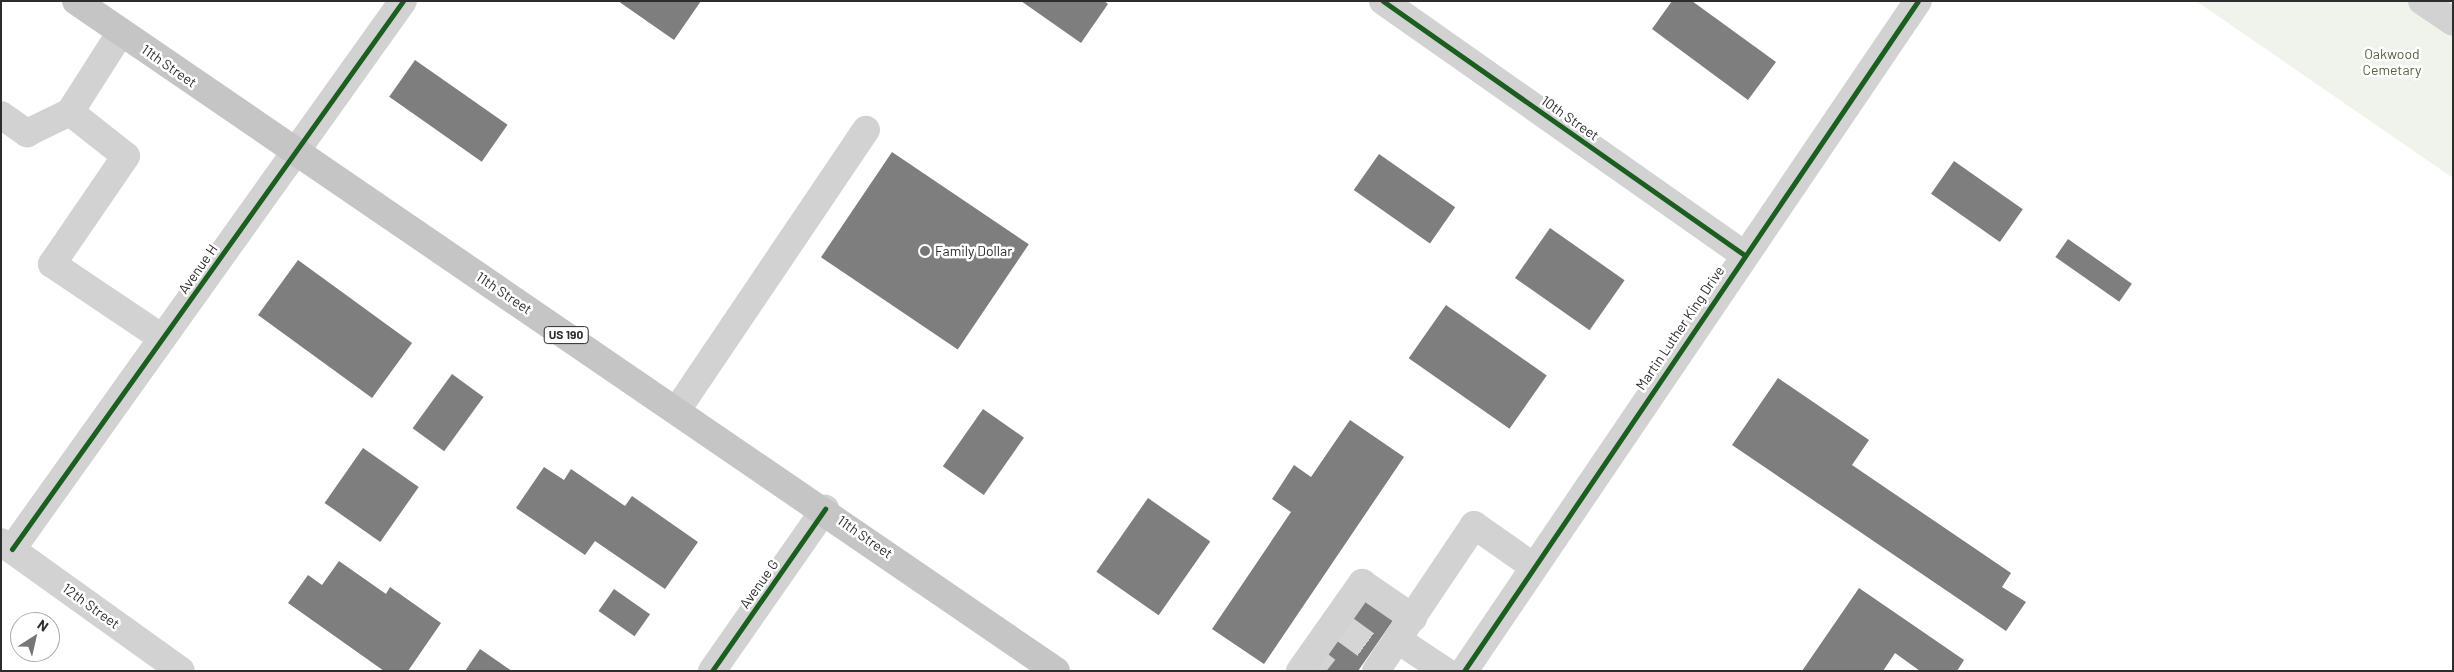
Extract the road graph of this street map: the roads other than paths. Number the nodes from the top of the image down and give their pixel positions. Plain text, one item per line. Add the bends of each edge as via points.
1 (76, 1) edge
2 (403, 1) edge
3 (1383, 1) edge
4 (1918, 1) edge
5 (2422, 1) edge
6 (2453, 22) edge
7 (120, 32) junction
8 (70, 112) junction
9 (1, 114) edge
10 (866, 130) dead end
11 (294, 152) junction
12 (1743, 254) junction
13 (162, 338) junction
14 (677, 410) junction
15 (825, 509) junction
16 (7, 546) edge
17 (1534, 567) junction
18 (1389, 647) edge
19 (1309, 664) edge
20 (181, 671) edge
21 (712, 671) edge
22 (1056, 671) edge
23 (1444, 671) edge
24 (1464, 671) edge

1 - 7 main road, 11th Street / US 190
2 - 11 street, Avenue H
3 - 12 street, 10th Street
4 - 12 street, Martin Luther King Drive
5 - 6 street
7 - 8 street
7 - 11 main road, 11th Street / US 190
8 - 9 street via 27,132
8 - 13 street via 126,156 52,264
10 - 14 street
11 - 13 street, Avenue H
11 - 14 main road, 11th Street / US 190
12 - 17 street, Martin Luther King Drive
13 - 16 street, Avenue H
14 - 15 main road, 11th Street / US 190
15 - 21 street, Avenue G
15 - 22 main road, 11th Street / US 190
16 - 20 street, 12th Street
17 - 18 street via 1474,525
17 - 24 street, Martin Luther King Drive
18 - 19 street via 1362,583 1338,625
18 - 23 street

